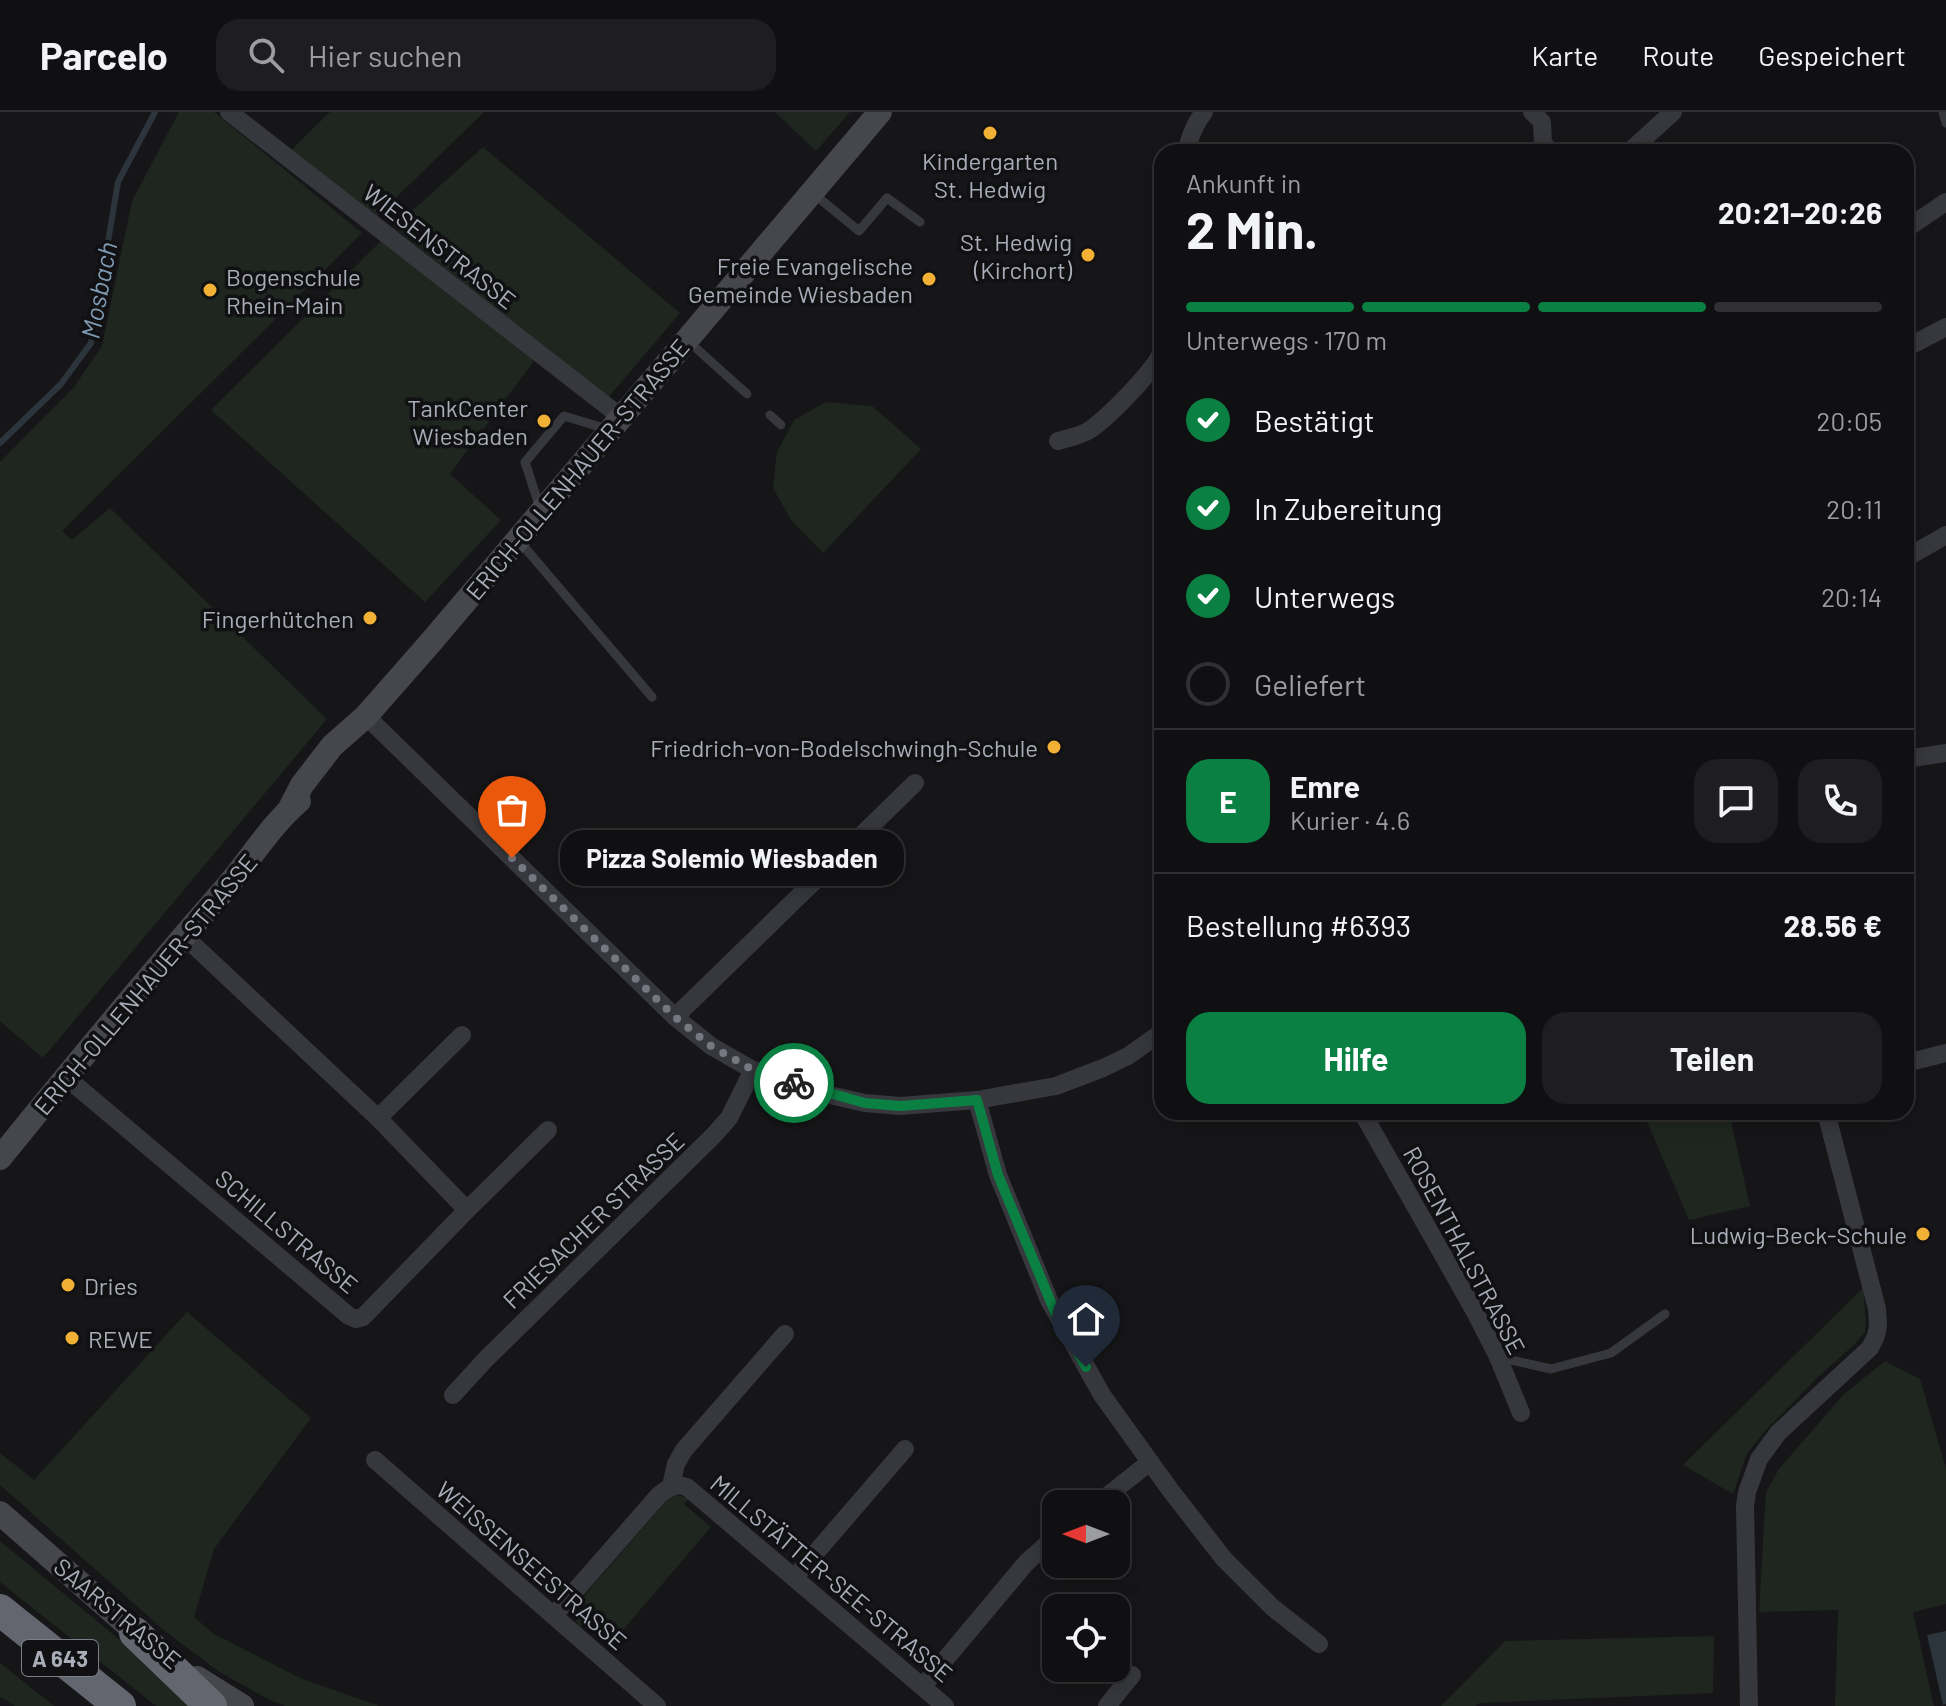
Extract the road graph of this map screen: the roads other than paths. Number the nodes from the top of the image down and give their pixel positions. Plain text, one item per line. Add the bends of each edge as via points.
1 (229, 112) edge
2 (880, 112) edge
3 (1204, 112) edge
4 (1532, 112) edge
5 (1673, 112) edge
6 (1943, 112) edge
7 (1946, 123) edge
8 (1188, 144) edge
9 (1543, 144) edge
10 (1638, 144) edge
11 (811, 192) junction
12 (1946, 202) edge
13 (920, 222) dead end
14 (1914, 224) edge
15 (1946, 327) edge
16 (686, 340) junction
17 (1914, 344) edge
18 (1154, 364) edge
19 (747, 394) dead end
20 (770, 415) dead end
21 (616, 424) junction
22 (781, 425) dead end
23 (1058, 441) dead end
24 (541, 512) junction
25 (1946, 535) edge
26 (517, 540) junction
27 (1914, 553) edge
28 (652, 697) dead end
29 (366, 716) junction
30 (1946, 753) edge
31 (1914, 758) edge
32 (915, 783) dead end
33 (184, 936) junction
34 (675, 1017) junction
35 (462, 1035) dead end
36 (1154, 1038) edge
37 (1946, 1053) edge
38 (1914, 1061) edge
39 (753, 1070) junction
40 (67, 1078) junction
41 (977, 1100) junction
42 (378, 1118) junction
43 (1367, 1120) edge
44 (1828, 1120) edge
45 (548, 1130) dead end
46 (0, 1158) edge
47 (467, 1210) junction
48 (1665, 1314) dead end
49 (785, 1334) dead end
50 (1498, 1357) junction
51 (453, 1395) dead end
52 (1521, 1413) dead end
53 (905, 1449) dead end
54 (375, 1460) dead end
55 (1150, 1462) junction
56 (671, 1486) junction
57 (1115, 1490) edge
58 (0, 1513) edge
59 (1042, 1549) edge
60 (794, 1578) junction
61 (0, 1610) edge
62 (554, 1615) junction
63 (135, 1633) junction
64 (0, 1638) edge
65 (1319, 1644) dead end
66 (1132, 1675) dead end
67 (923, 1686) junction
68 (84, 1706) edge
69 (120, 1706) edge
70 (211, 1706) edge
71 (242, 1706) edge
72 (657, 1706) edge
73 (945, 1706) edge
74 (1107, 1706) edge
75 (1749, 1706) edge

1 - 21 street, WIESENSTRASSE
2 - 11 street, ERICH-OLLENHAUER-STRASSE
3 - 8 street
4 - 9 street via 1542,122
5 - 10 street
6 - 7 lane
11 - 13 lane via 859,231 887,198
11 - 16 street, ERICH-OLLENHAUER-STRASSE
12 - 14 street
15 - 17 street
16 - 19 lane
16 - 21 street, ERICH-OLLENHAUER-STRASSE
18 - 23 street via 1087,432
20 - 22 lane
21 - 24 street, ERICH-OLLENHAUER-STRASSE
21 - 24 lane via 564,416 535,450 525,462
24 - 26 street, ERICH-OLLENHAUER-STRASSE
25 - 27 street
26 - 28 lane
26 - 29 street, ERICH-OLLENHAUER-STRASSE
29 - 33 street, ERICH-OLLENHAUER-STRASSE via 326,776 289,810
29 - 34 street
30 - 31 street
32 - 34 street
33 - 40 street, ERICH-OLLENHAUER-STRASSE
33 - 42 street
34 - 39 street
35 - 42 street
36 - 41 street via 1128,1056 1056,1086
37 - 38 street
39 - 41 street via 865,1103
39 - 51 street, FRIESACHER STRASSE via 729,1118 713,1136
40 - 46 street, ERICH-OLLENHAUER-STRASSE
40 - 47 street, SCHILLSTRASSE via 356,1319
41 - 55 street via 998,1175 1055,1312 1102,1395
42 - 47 street
43 - 50 street, ROSENTHALSTRASSE
44 - 75 street via 1878,1325 1870,1348 1778,1433 1759,1459 1747,1492
45 - 47 street, SCHILLSTRASSE
48 - 50 lane via 1611,1353 1551,1369
49 - 56 street via 684,1450
50 - 52 street, ROSENTHALSTRASSE
53 - 60 street
54 - 62 street, WEISSENSEESTRASSE
55 - 57 street
55 - 65 street via 1224,1559
56 - 60 street, MILLSTÄTTER-SEE-STRASSE via 687,1487
56 - 62 street, MILLSTÄTTER-SEE-STRASSE
58 - 63 street, SAARSTRASSE
59 - 67 street
60 - 67 street, MILLSTÄTTER-SEE-STRASSE
61 - 69 highway, A 643
62 - 72 street, WEISSENSEESTRASSE
63 - 70 highway
63 - 71 street, SAARSTRASSE
64 - 68 highway, A 643
66 - 74 street
67 - 73 street, MILLSTÄTTER-SEE-STRASSE

